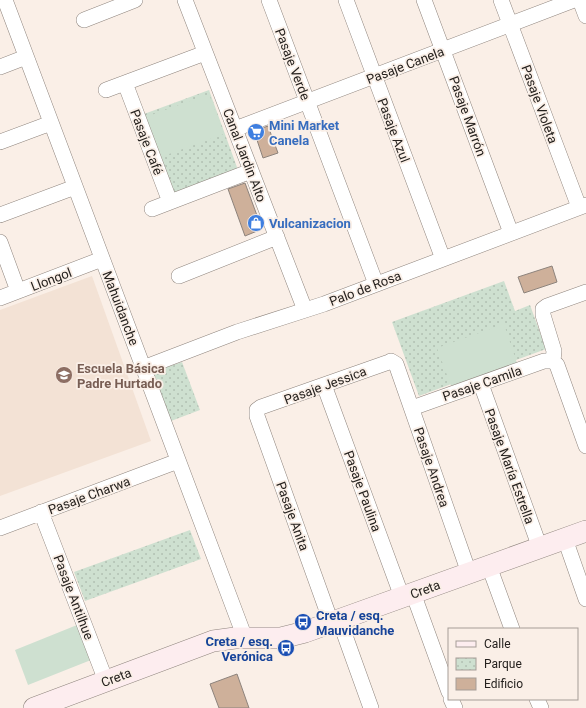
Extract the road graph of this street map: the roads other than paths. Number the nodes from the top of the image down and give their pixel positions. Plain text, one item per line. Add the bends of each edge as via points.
1 (5, 0) edge
2 (135, 0) edge
3 (185, 0) edge
4 (269, 0) edge
5 (346, 0) edge
6 (424, 0) edge
7 (501, 0) edge
8 (574, 0) edge
9 (580, 0) edge
10 (586, 16) edge
11 (84, 20) dead end
12 (510, 24) junction
13 (443, 50) junction
14 (205, 53) junction
15 (26, 58) junction
16 (0, 67) edge
17 (374, 76) junction
18 (125, 83) junction
19 (106, 90) dead end
20 (307, 102) junction
21 (51, 123) junction
22 (235, 129) junction
23 (0, 142) edge
24 (251, 171) junction
25 (75, 187) junction
26 (170, 202) junction
27 (582, 206) edge
28 (152, 209) dead end
29 (0, 215) edge
30 (512, 233) junction
31 (277, 238) junction
32 (0, 242) edge
33 (102, 259) junction
34 (443, 259) junction
35 (179, 276) dead end
36 (376, 284) junction
37 (18, 291) junction
38 (586, 292) edge
39 (0, 298) edge
40 (305, 310) junction
41 (394, 362) joint
42 (553, 362) junction
43 (143, 368) junction
44 (481, 384) junction
45 (324, 385) junction
46 (412, 408) junction
47 (258, 410) joint
48 (586, 446) edge
49 (178, 461) junction
50 (42, 512) junction
51 (0, 528) edge
52 (586, 531) edge
53 (565, 539) junction
54 (540, 548) junction
55 (489, 566) junction
56 (469, 573) junction
57 (407, 595) junction
58 (586, 599) edge
59 (335, 621) junction
60 (512, 628) edge
61 (245, 638) junction
62 (106, 681) junction
63 (448, 690) edge
64 (34, 708) edge
65 (371, 708) edge

1 - 15 street, Mahuidanche
2 - 11 street
3 - 14 street, Canal Jardin Alto
4 - 20 street, Pasaje Verde
5 - 17 street, Pasaje Azul
6 - 13 street, Pasaje Marrón
7 - 12 street, Pasaje Violeta
8 - 12 street, Pasaje Canela
9 - 10 street
12 - 13 street, Pasaje Canela
12 - 27 street, Pasaje Violeta
13 - 17 street, Pasaje Canela
13 - 30 street, Pasaje Marrón
14 - 18 street
14 - 22 street, Canal Jardin Alto
15 - 16 street
15 - 21 street, Mahuidanche
17 - 20 street, Pasaje Canela
17 - 34 street, Pasaje Azul
18 - 19 street
18 - 26 street, Pasaje Café
20 - 22 street, Pasaje Canela
20 - 36 street, Pasaje Verde
21 - 23 street
21 - 25 street, Mahuidanche
22 - 24 street, Canal Jardin Alto
24 - 26 street
24 - 31 street, Canal Jardin Alto
25 - 29 street
25 - 33 street, Mahuidanche
26 - 28 street
27 - 30 street, Palo de Rosa
30 - 34 street, Palo de Rosa
31 - 35 street
31 - 40 street, Canal Jardin Alto
32 - 37 street
33 - 37 street, Llongol
33 - 43 street, Mahuidanche
34 - 36 street, Palo de Rosa
36 - 40 street, Palo de Rosa
37 - 39 street, Llongol
38 - 42 street via 543,309 554,351
40 - 43 street, Palo de Rosa via 237,332
41 - 45 street, Pasaje Jessica
41 - 46 street, Pasaje Andrea via 398,366
42 - 44 street, Pasaje Camila via 544,362
42 - 48 street via 557,365
43 - 49 street, Mahuidanche
44 - 46 street, Pasaje Camila
44 - 54 street, Pasaje María Estrella
45 - 47 street, Pasaje Jessica
45 - 57 street, Pasaje Paulina
46 - 56 street, Pasaje Andrea
47 - 59 street, Pasaje Anita via 257,416
49 - 50 street, Pasaje Charwa
49 - 61 street, Mahuidanche
50 - 51 street, Pasaje Charwa
50 - 62 street, Pasaje Antilhue
52 - 53 street, Creta
53 - 54 street, Creta
53 - 58 street
54 - 55 street, Creta
55 - 56 street, Creta
55 - 60 street
56 - 57 street, Creta
57 - 59 street, Creta
57 - 63 street, Pasaje Paulina
59 - 61 street, Creta via 281,638
59 - 65 street, Pasaje Anita
61 - 62 street, Creta via 213,641
62 - 64 street, Creta

